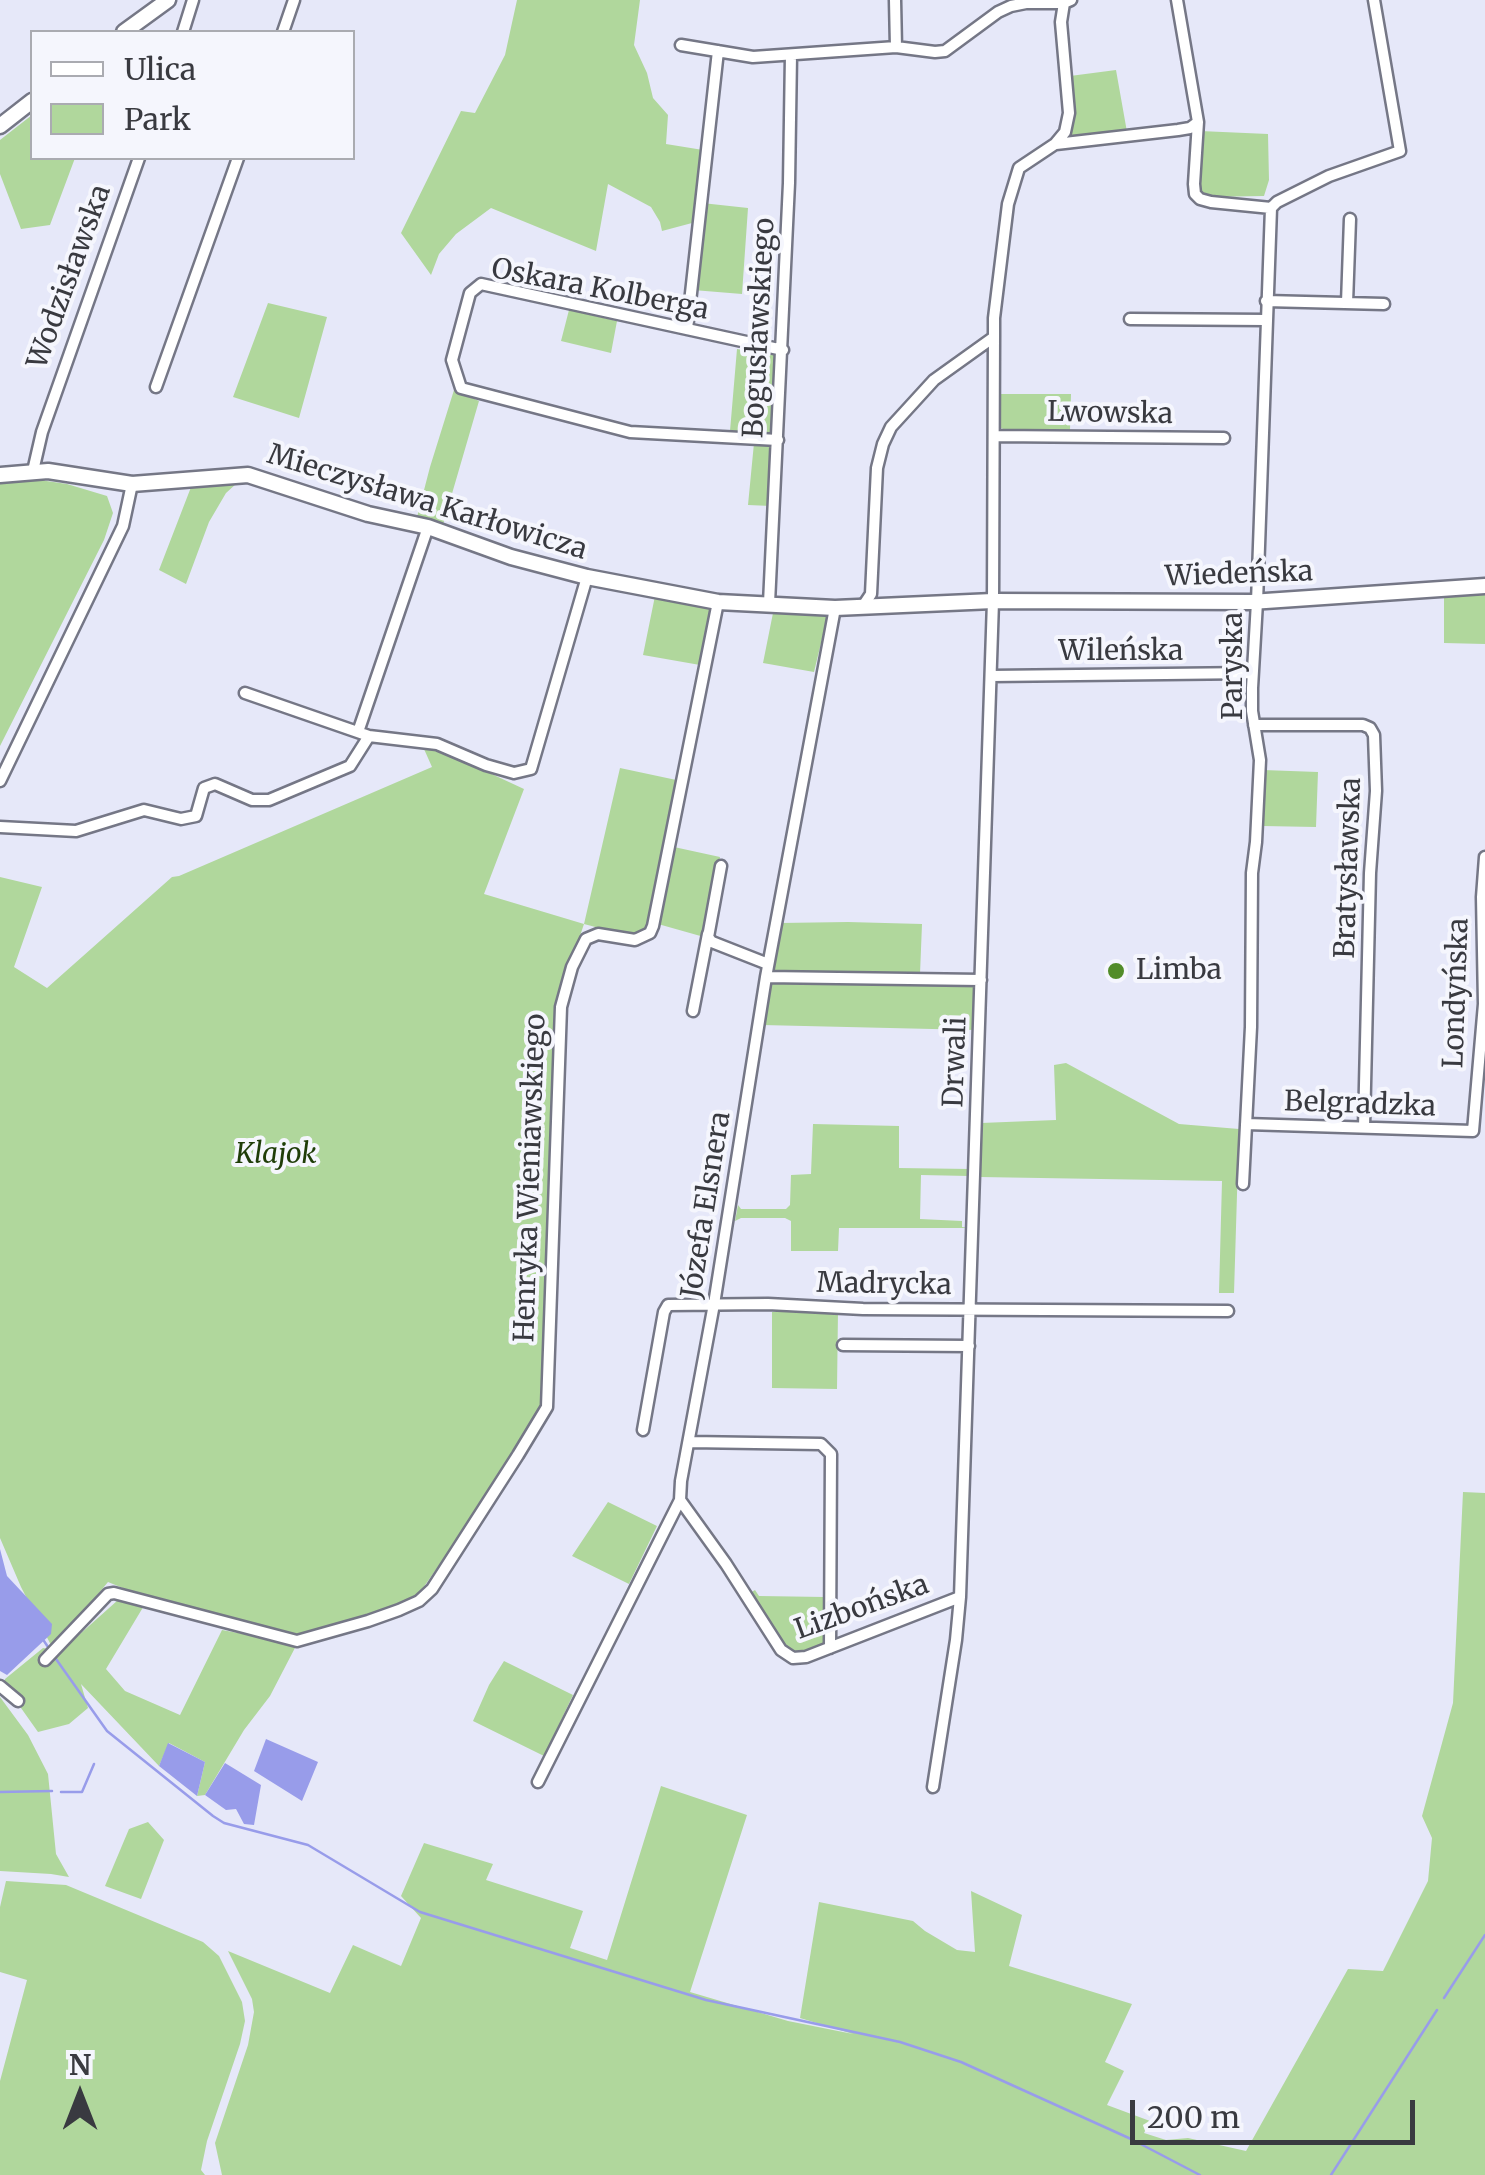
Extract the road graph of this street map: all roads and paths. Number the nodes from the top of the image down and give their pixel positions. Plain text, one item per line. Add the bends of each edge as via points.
1 (168, 0) edge
2 (192, 0) edge
3 (294, 0) edge
4 (895, 0) edge
5 (1177, 0) edge
6 (1374, 0) edge
7 (1067, 2) edge
8 (127, 30) edge
9 (184, 30) edge
10 (283, 30) edge
11 (681, 45) dead end
12 (896, 47) junction
13 (718, 51) junction
14 (791, 55) junction
15 (30, 103) edge
16 (1198, 122) junction
17 (0, 126) edge
18 (1055, 144) junction
19 (138, 160) edge
20 (237, 160) edge
21 (1271, 208) junction
22 (1350, 219) dead end
23 (1266, 301) junction
24 (1347, 303) junction
25 (1384, 304) dead end
26 (1130, 319) dead end
27 (1266, 320) junction
28 (687, 329) junction
29 (994, 337) junction
30 (783, 350) junction
31 (156, 387) dead end
32 (995, 436) junction
33 (1224, 438) dead end
34 (778, 440) junction
35 (33, 471) junction
36 (0, 475) edge
37 (132, 484) junction
38 (428, 528) junction
39 (586, 577) junction
40 (1485, 586) edge
41 (718, 602) junction
42 (993, 602) junction
43 (1257, 602) junction
44 (769, 603) junction
45 (863, 606) junction
46 (835, 608) junction
47 (1252, 674) junction
48 (991, 676) junction
49 (245, 693) dead end
50 (1254, 725) junction
51 (364, 734) junction
52 (0, 781) edge
53 (0, 827) edge
54 (1485, 857) edge
55 (721, 866) dead end
56 (708, 934) junction
57 (768, 964) junction
58 (766, 976) junction
59 (981, 980) junction
60 (693, 1010) dead end
61 (1246, 1124) junction
62 (1364, 1127) junction
63 (1473, 1131) joint
64 (1243, 1184) dead end
65 (714, 1304) junction
66 (970, 1309) junction
67 (1228, 1311) dead end
68 (843, 1345) dead end
69 (969, 1346) junction
70 (643, 1430) dead end
71 (690, 1442) junction
72 (680, 1500) junction
73 (960, 1596) junction
74 (830, 1648) junction
75 (44, 1660) dead end
76 (0, 1686) edge
77 (18, 1702) dead end
78 (538, 1782) dead end
79 (933, 1787) dead end

1 - 8 street
2 - 9 street
3 - 10 street
4 - 12 street
5 - 16 street
6 - 21 street via 1400,151 1329,176
7 - 12 street via 1011,6 946,51
7 - 18 street via 1062,22 1069,113
11 - 13 street
12 - 14 street
13 - 14 street
13 - 28 street
14 - 30 street, Bogusławskiego
15 - 17 street
16 - 18 street
16 - 21 street via 1195,194
18 - 29 street via 1019,168 1008,204
19 - 35 street, Wodzisławska
20 - 31 street
21 - 23 street, Paryska
22 - 24 street
23 - 24 street
23 - 27 street, Paryska
24 - 25 street
26 - 27 street
27 - 43 street, Paryska
28 - 30 street, Oskara Kolberga
28 - 34 street, Oskara Kolberga via 480,284 470,293 452,360 461,388 630,432
29 - 32 street, Drwali
29 - 45 street via 934,380 891,427 877,468 871,594
30 - 34 street, Bogusławskiego
32 - 33 street, Lwowska
32 - 42 street, Drwali
34 - 44 street, Bogusławskiego
35 - 36 street, Mieczysława Karłowicza
35 - 37 street, Mieczysława Karłowicza
37 - 38 street, Mieczysława Karłowicza via 248,476
37 - 52 street via 124,526
38 - 39 street, Mieczysława Karłowicza
38 - 51 street
39 - 41 street, Mieczysława Karłowicza
39 - 51 street via 531,769 502,770 437,744
40 - 43 street, Wiedeńska
41 - 44 street
41 - 75 street, Henryka Wieniawskiego via 653,926 636,940 598,934 586,939 561,1007 547,1408 518,1455 418,1602 297,1641 114,1593
42 - 43 street, Wiedeńska
42 - 45 street, Wiedeńska
42 - 48 street, Drwali
43 - 47 street, Paryska
44 - 46 street
45 - 46 street
46 - 57 street, Józefa Elsnera
47 - 48 street, Wileńska
47 - 50 street, Paryska
48 - 59 street, Drwali
49 - 51 street
50 - 61 street, Paryska via 1260,760
50 - 62 street, Bratysławska via 1363,726 1374,734
51 - 53 street via 350,766 270,800 214,784 204,788 196,816 144,810 76,830
54 - 63 street, Londyńska via 1484,1004
55 - 56 street
56 - 57 street via 712,942
56 - 60 street
57 - 58 street, Józefa Elsnera
58 - 59 street
58 - 65 street, Józefa Elsnera
59 - 66 street, Drwali
61 - 62 street, Belgradzka
61 - 64 street, Paryska
62 - 63 street, Belgradzka
65 - 66 street, Madrycka
65 - 70 street, Madrycka via 665,1308
65 - 71 street, Józefa Elsnera
66 - 67 street, Madrycka
66 - 69 street, Drwali
68 - 69 street
69 - 73 street, Drwali
71 - 72 street, Józefa Elsnera
71 - 74 street via 822,1444 832,1454
72 - 74 street, Lizbońska via 784,1654 800,1658
72 - 78 street, Józefa Elsnera
73 - 74 street, Lizbońska
73 - 79 street, Drwali
76 - 77 street

